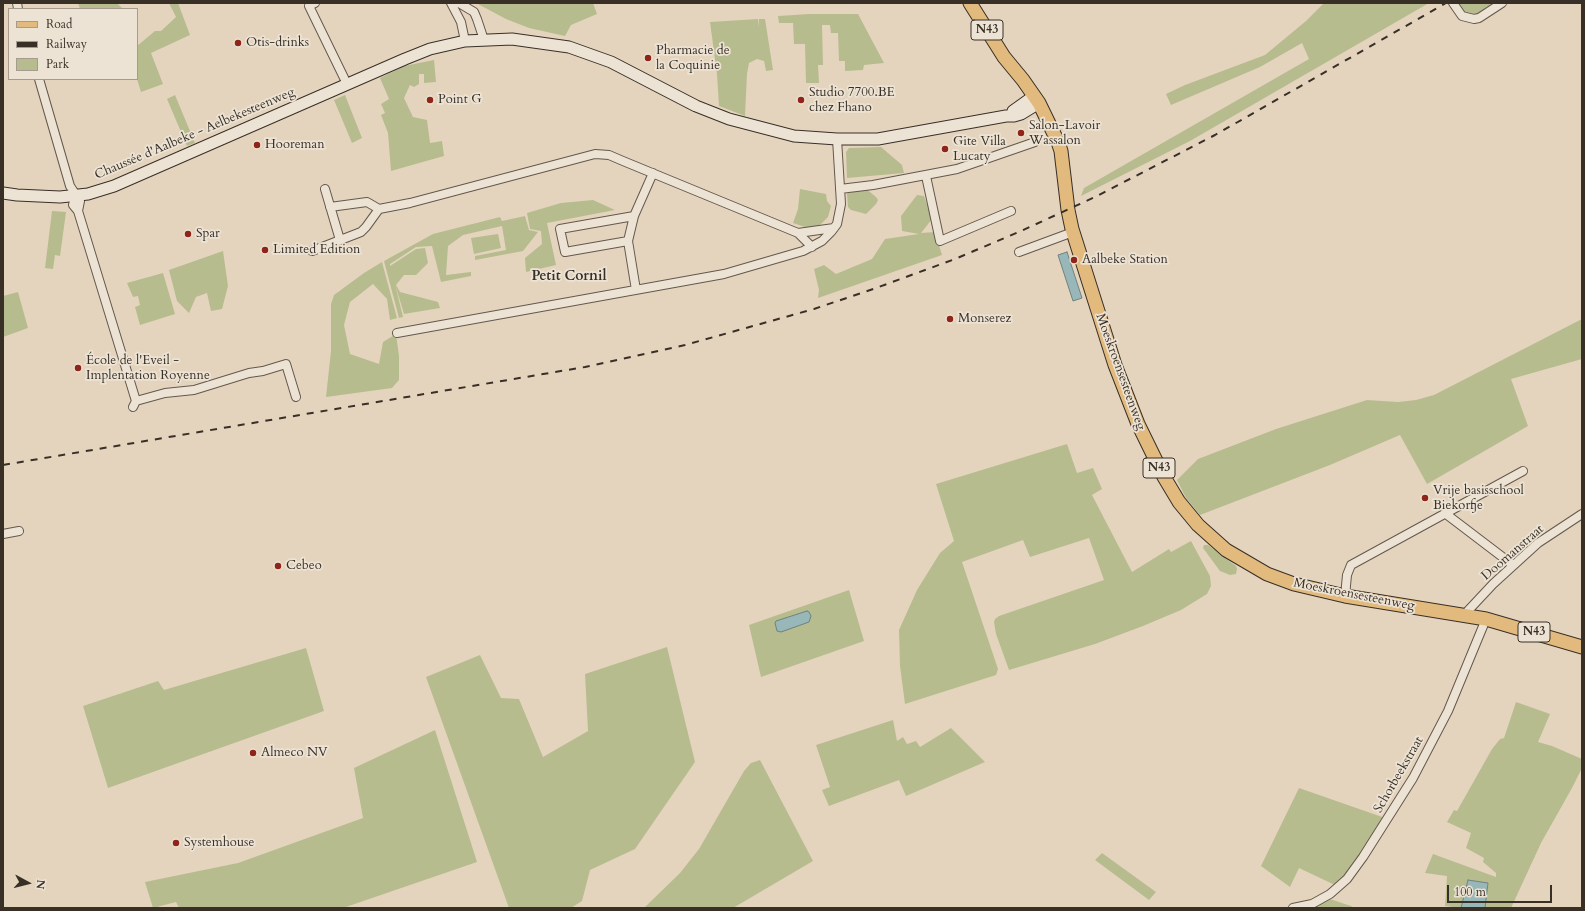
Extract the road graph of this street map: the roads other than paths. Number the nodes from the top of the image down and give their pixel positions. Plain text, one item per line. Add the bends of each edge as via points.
1 (315, 3) edge
2 (451, 3) edge
3 (459, 3) edge
4 (970, 3) edge
5 (1453, 3) edge
6 (1502, 3) edge
7 (484, 40) junction
8 (465, 41) junction
9 (39, 80) edge
10 (347, 84) junction
11 (1036, 100) junction
12 (837, 139) junction
13 (1035, 142) dead end
14 (653, 173) junction
15 (926, 176) junction
16 (325, 189) dead end
17 (840, 189) junction
18 (3, 193) edge
19 (75, 195) junction
20 (330, 207) junction
21 (379, 209) junction
22 (1010, 211) dead end
23 (634, 216) junction
24 (834, 228) junction
25 (1073, 232) junction
26 (798, 233) junction
27 (340, 240) junction
28 (628, 241) junction
29 (812, 247) junction
30 (312, 251) dead end
31 (1019, 252) dead end
32 (636, 290) junction
33 (397, 334) dead end
34 (296, 397) dead end
35 (1524, 471) dead end
36 (1446, 514) junction
37 (1582, 514) edge
38 (19, 531) dead end
39 (3, 534) edge
40 (1513, 566) junction
41 (1345, 596) junction
42 (1464, 615) junction
43 (1486, 619) junction
44 (1582, 647) edge
45 (1293, 908) edge

1 - 10 street via 309,6
2 - 8 street via 461,22
3 - 7 street via 474,12
4 - 11 main road, N43 via 1004,57
5 - 6 street via 1462,16 1474,19
7 - 8 main road, Chaussée d'Aalbeke - Aelbekesteenweg
7 - 12 main road, Chaussée d'Aalbeke - Aelbekesteenweg via 512,38 569,47 611,62 696,106 729,119 794,136
8 - 10 main road, Chaussée d'Aalbeke - Aelbekesteenweg via 430,49
9 - 19 street via 70,186
10 - 19 main road, Chaussée d'Aalbeke - Aelbekesteenweg via 114,186
11 - 12 main road, Chaussée d'Aalbeke - Aelbekesteenweg via 1021,114 878,139
11 - 25 main road, Moeskroensesteenweg / N43 via 1061,151
12 - 17 street
13 - 15 street via 978,163
14 - 21 street via 609,155 595,154 419,201
14 - 23 street
14 - 26 street
15 - 17 street
15 - 22 street via 940,241
16 - 20 street
17 - 24 street via 840,214
18 - 19 main road, Chaussée d'Aalbeke - Aelbekesteenweg via 60,197
19 - 34 street via 73,205 78,211 135,404 165,393 194,390 286,364
20 - 21 street via 367,202
20 - 27 street
21 - 27 street via 361,232
23 - 28 street
23 - 28 street via 560,229 565,252
24 - 26 street
24 - 29 street
25 - 31 street
25 - 41 main road, Moeskroensesteenweg / N43 via 1115,365 1138,424 1179,502 1198,525 1226,550 1254,568 1294,584
26 - 29 street
27 - 30 street
28 - 32 street
29 - 32 street via 724,274
32 - 33 street
35 - 36 street
36 - 40 street
36 - 41 street via 1351,564
37 - 40 street, Doomanstraat via 1538,544
38 - 39 street
40 - 42 street, Doomanstraat
41 - 42 main road, Moeskroensesteenweg / N43
42 - 43 main road, Moeskroensesteenweg / N43
43 - 44 main road, Moeskroensesteenweg / N43
43 - 45 street, Schorbeekstraat via 1441,724 1413,778 1367,851 1339,888 1312,904

